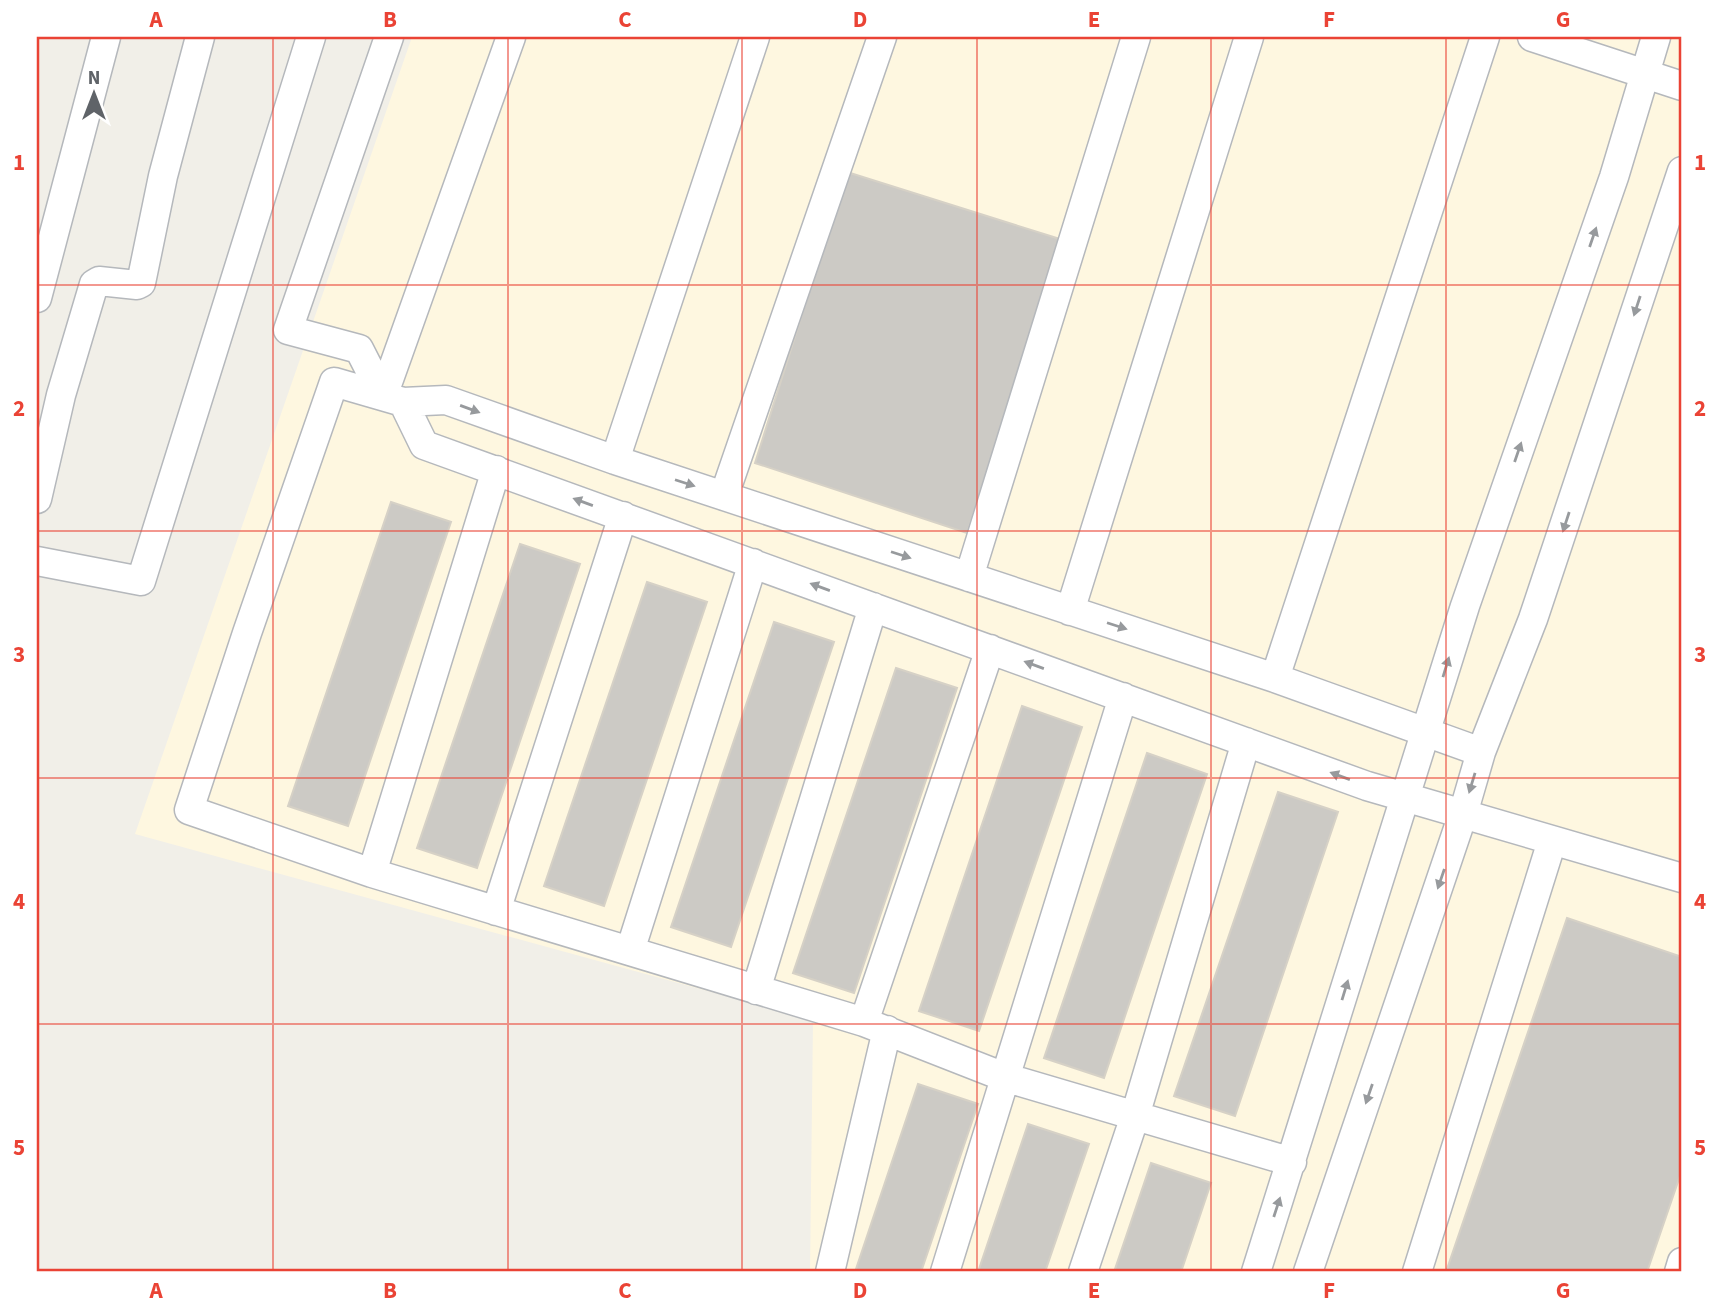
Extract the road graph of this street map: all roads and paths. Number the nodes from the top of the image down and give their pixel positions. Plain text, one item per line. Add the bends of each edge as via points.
1 (106, 37) edge
2 (200, 37) edge
3 (311, 37) edge
4 (389, 37) edge
5 (511, 37) edge
6 (755, 37) edge
7 (882, 37) edge
8 (1136, 37) edge
9 (1249, 37) edge
10 (1485, 37) edge
11 (1532, 37) edge
12 (1656, 37) edge
13 (1644, 74) junction
14 (1682, 86) edge
15 (1682, 172) edge
16 (37, 298) edge
17 (393, 399) junction
18 (615, 460) junction
19 (496, 470) junction
20 (724, 496) junction
21 (37, 499) edge
22 (623, 516) junction
23 (37, 561) edge
24 (753, 563) junction
25 (969, 577) junction
26 (873, 607) junction
27 (1070, 611) junction
28 (990, 649) junction
29 (1275, 678) junction
30 (1123, 697) junction
31 (1425, 733) junction
32 (1246, 742) junction
33 (1481, 752) junction
34 (1405, 796) junction
35 (1463, 814) junction
36 (1552, 841) junction
37 (372, 873) junction
38 (1682, 878) edge
39 (496, 911) junction
40 (630, 951) junction
41 (757, 990) junction
42 (875, 1026) junction
43 (1006, 1078) junction
44 (1135, 1116) junction
45 (1292, 1163) junction
46 (1682, 1262) edge
47 (830, 1272) edge
48 (945, 1272) edge
49 (1083, 1272) edge
50 (1256, 1272) edge
51 (1308, 1272) edge
52 (1417, 1272) edge
53 (1679, 1272) edge

1 - 16 street
2 - 21 street via 163,176 141,283 94,284
3 - 23 street via 141,581
4 - 17 street via 288,330 359,349
5 - 17 street
6 - 18 street
7 - 20 street
8 - 25 street
9 - 27 street
10 - 29 street
11 - 13 street
12 - 13 street
13 - 14 street
31 -> 13 street via 1614,177
15 -> 33 street via 1533,619
17 -> 18 street via 446,400
17 - 19 street via 424,445
17 - 37 street via 334,382 189,810
18 -> 20 street
22 -> 19 street
19 - 37 street
20 -> 25 street
22 - 24 street
22 - 39 street
26 -> 24 street
24 - 40 street
25 - 27 street
26 - 28 street
26 - 41 street
27 -> 29 street
30 -> 28 street
28 - 42 street
29 - 31 street
30 - 32 street
30 - 43 street
31 - 33 street
31 - 34 street
34 -> 32 street
32 - 44 street
33 -> 35 street
34 - 35 street
45 -> 34 street
35 - 36 street
35 -> 51 street
36 - 38 street
36 - 52 street
37 - 39 street
39 - 40 street
40 - 41 street
41 - 42 street
42 - 43 street
42 - 47 street
43 - 44 street
43 - 48 street
44 - 45 street
44 - 49 street
50 -> 45 street
46 - 53 street

